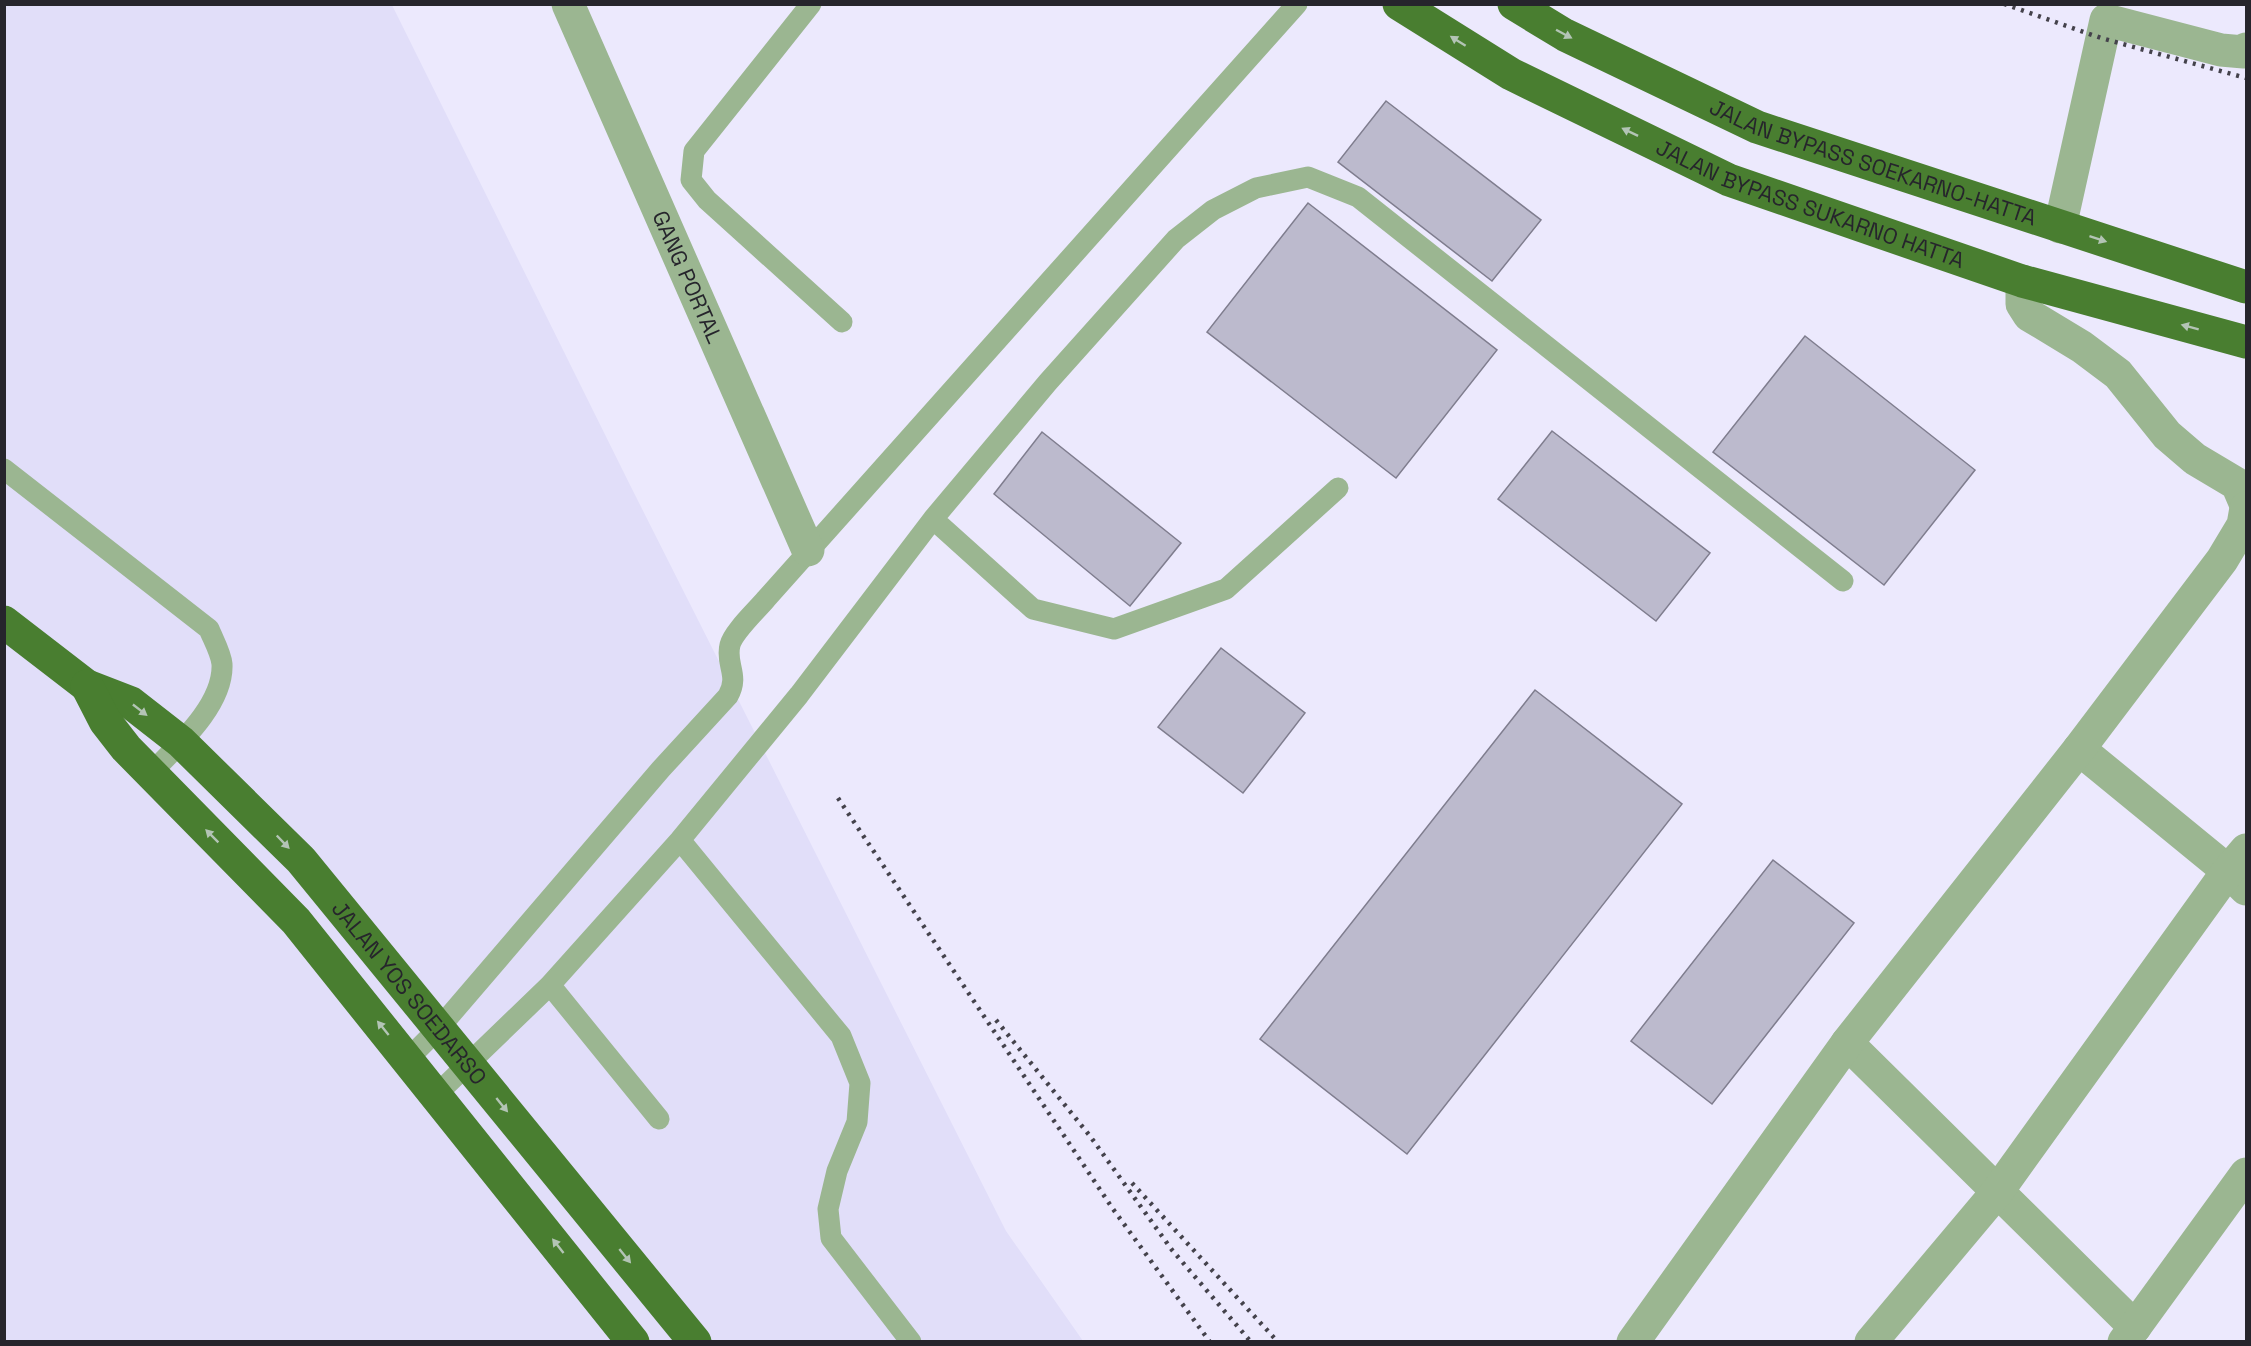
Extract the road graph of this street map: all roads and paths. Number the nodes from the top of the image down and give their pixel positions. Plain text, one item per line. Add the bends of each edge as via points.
1 (568, 4) edge
2 (811, 4) edge
3 (1297, 4) edge
4 (1399, 4) edge
5 (1514, 4) edge
6 (2247, 50) edge
7 (2060, 227) junction
8 (2022, 281) junction
9 (2247, 287) edge
10 (842, 322) dead end
11 (2247, 342) edge
12 (4, 469) edge
13 (1338, 488) dead end
14 (2247, 506) edge
15 (933, 519) junction
16 (808, 550) junction
17 (1843, 581) dead end
18 (4, 622) edge
19 (87, 686) junction
20 (182, 742) junction
21 (2079, 749) junction
22 (150, 774) junction
23 (680, 840) junction
24 (2240, 870) edge
25 (550, 984) junction
26 (440, 1027) junction
27 (1847, 1043) junction
28 (408, 1059) junction
29 (469, 1064) junction
30 (437, 1094) junction
31 (659, 1119) dead end
32 (2247, 1174) edge
33 (1997, 1192) junction
34 (2129, 1334) edge
35 (633, 1341) edge
36 (695, 1341) edge
37 (911, 1341) edge
38 (1633, 1341) edge
39 (1871, 1341) edge

1 - 16 street, GANG PORTAL
2 - 10 lane via 694,151 691,180 707,200
3 - 16 lane
8 -> 4 highway, JALAN BYPASS SUKARNO HATTA via 1729,180 1511,74
5 -> 7 highway, JALAN BYPASS SOEKARNO-HATTA via 1564,35 1757,127
6 - 7 street via 2221,50 2106,20
7 -> 9 highway, JALAN BYPASS SOEKARNO-HATTA
11 -> 8 highway, JALAN BYPASS SUKARNO HATTA
8 - 14 street via 2022,304 2029,315 2118,374 2167,435 2195,459 2237,484
12 - 20 lane via 209,629 222,663 217,696
13 - 15 lane via 1226,589 1114,629 1033,609
14 - 21 street via 2243,525 2222,560
15 - 17 lane via 1176,239 1213,210 1256,188 1308,177 1358,197
15 - 23 lane via 800,695
16 - 26 lane via 731,641 728,656 734,677 728,696
18 - 19 highway, JALAN YOS SOEDARSO
19 -> 20 highway, JALAN YOS SOEDARSO via 132,703
19 - 22 highway, JALAN YOS SOEDARSO via 105,721
20 - 22 lane
20 -> 26 highway, JALAN YOS SOEDARSO via 301,860
21 - 24 street
21 - 27 street
28 -> 22 highway, JALAN YOS SOEDARSO via 296,921
23 - 25 lane
23 - 37 lane via 841,1036 860,1083 857,1122 837,1171 828,1209 831,1238
24 - 33 street
25 - 29 lane
25 - 31 lane
26 - 28 lane
26 - 29 highway, JALAN YOS SOEDARSO
27 - 33 street
27 - 38 street
28 - 30 highway, JALAN YOS SOEDARSO
29 - 30 lane
29 -> 36 highway, JALAN YOS SOEDARSO
35 -> 30 highway, JALAN YOS SOEDARSO
32 - 34 street
33 - 34 street
33 - 39 street

